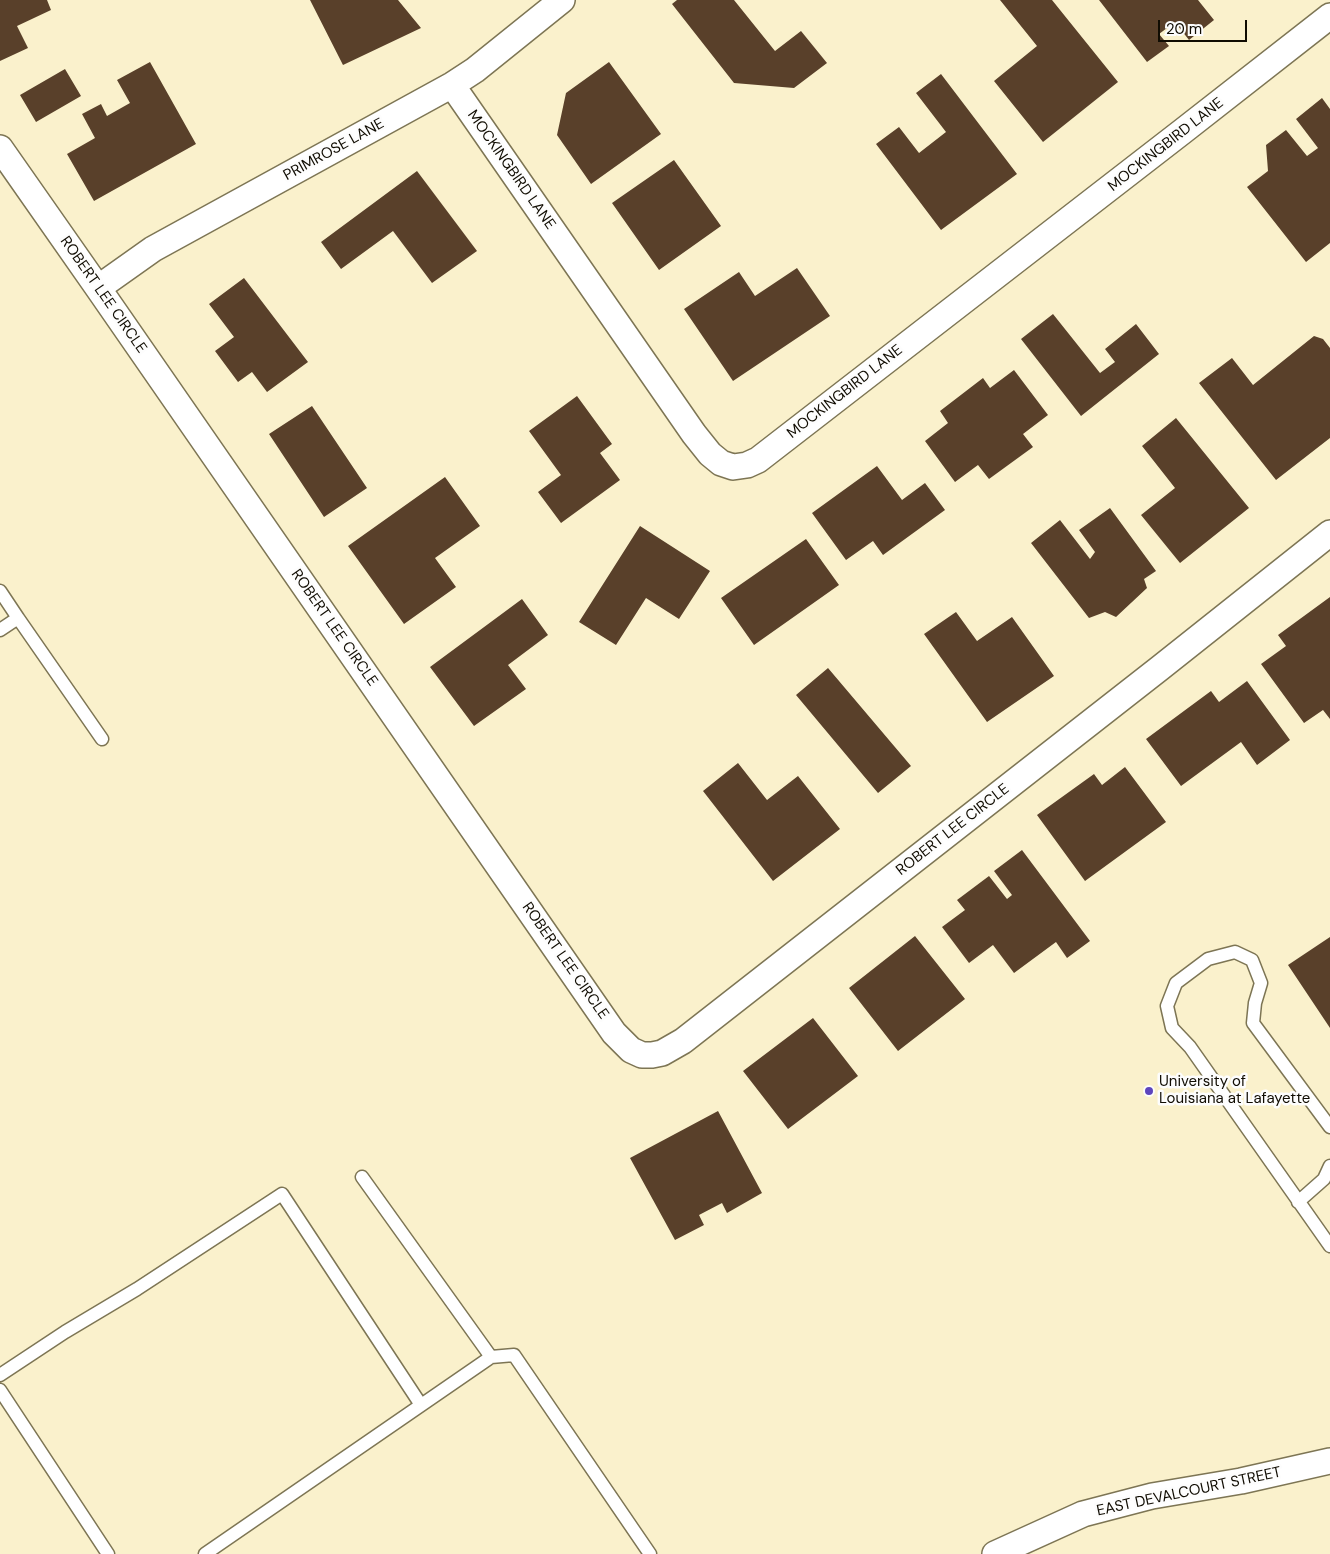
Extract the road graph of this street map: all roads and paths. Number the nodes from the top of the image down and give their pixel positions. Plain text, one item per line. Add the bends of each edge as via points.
1 (562, 0) edge
2 (1330, 16) edge
3 (452, 85) junction
4 (0, 148) edge
5 (98, 288) junction
6 (1330, 533) edge
7 (0, 591) edge
8 (18, 618) junction
9 (0, 630) edge
10 (102, 739) dead end
11 (1330, 1127) edge
12 (1330, 1166) edge
13 (362, 1177) dead end
14 (1298, 1202) junction
15 (1330, 1246) edge
16 (491, 1357) junction
17 (0, 1375) edge
18 (0, 1390) edge
19 (421, 1405) junction
20 (1330, 1461) edge
21 (108, 1554) edge
22 (205, 1554) edge
23 (650, 1554) edge
24 (995, 1554) edge

1 - 3 street, PRIMROSE LANE
2 - 3 street, MOCKINGBIRD LANE via 758,460 733,466 721,463 710,454 694,434
3 - 5 street, PRIMROSE LANE via 153,249
4 - 5 street, ROBERT LEE CIRCLE
5 - 6 street, ROBERT LEE CIRCLE via 614,1033 631,1050 642,1055 662,1053 683,1041
7 - 8 lane
8 - 9 lane
8 - 10 lane
11 - 14 lane via 1253,1023 1261,982 1252,960 1235,952 1208,959 1176,983 1167,1006 1172,1028 1190,1047
12 - 14 lane via 1324,1179
13 - 16 lane
14 - 15 lane
16 - 19 lane
16 - 23 lane via 514,1355
17 - 19 lane via 282,1194
18 - 21 lane
19 - 22 lane
20 - 24 street, EAST DEVALCOURT STREET via 1152,1496 1084,1514

